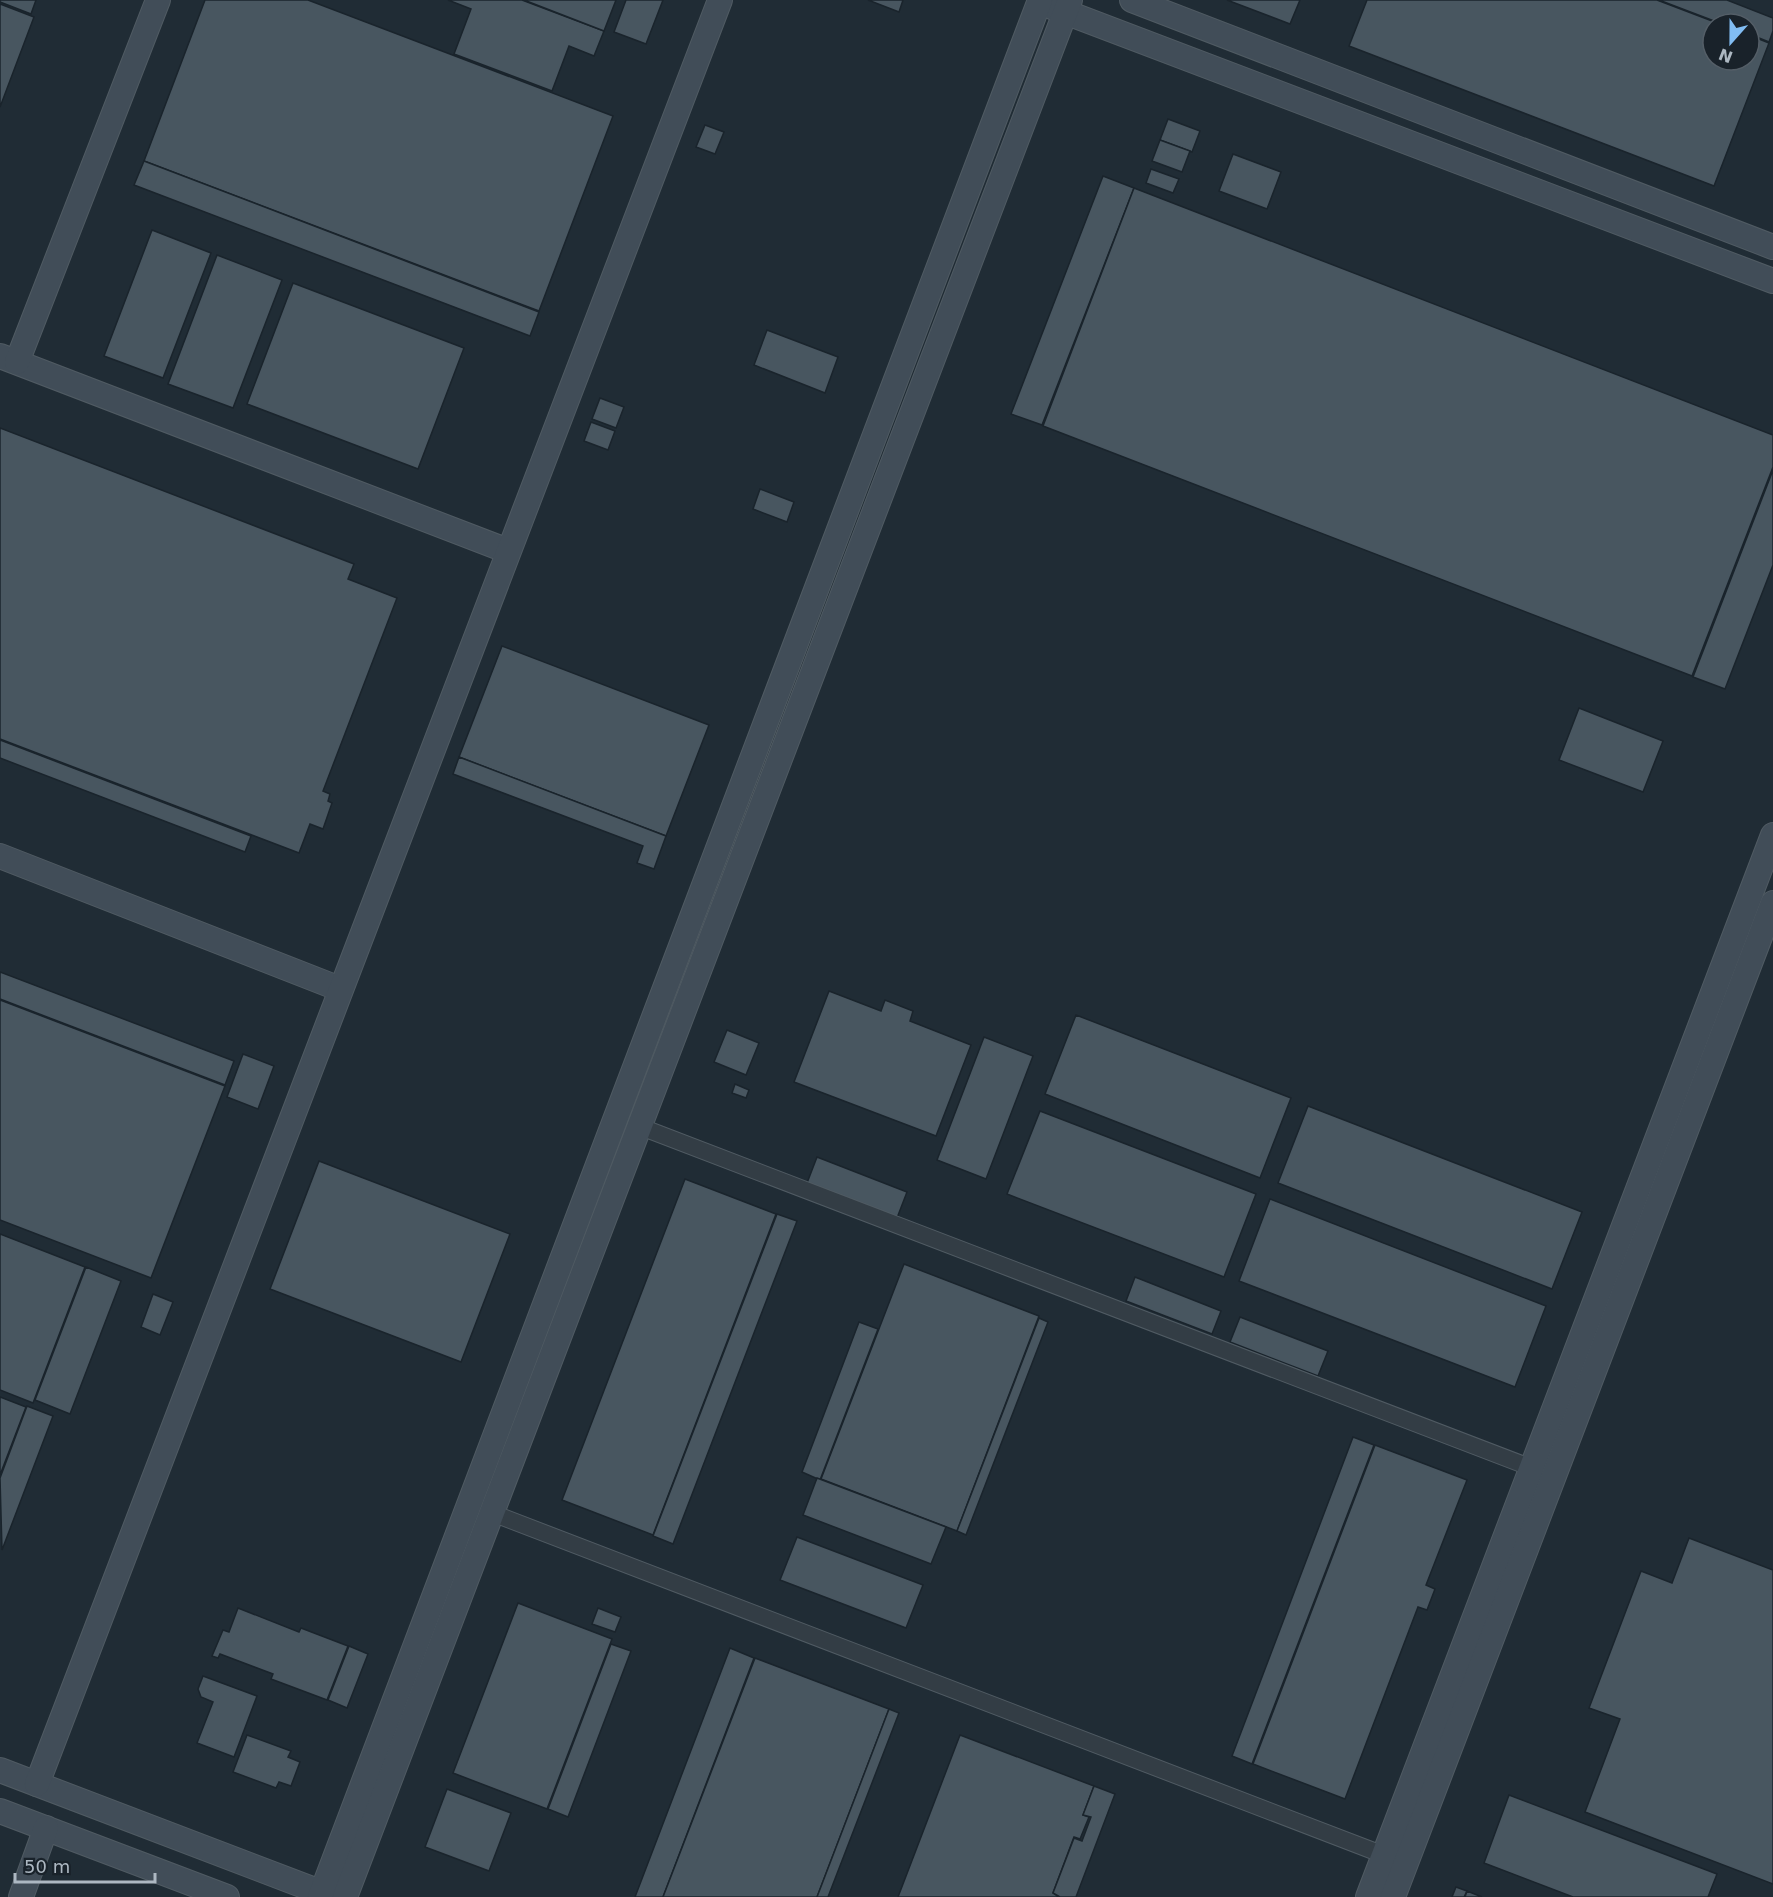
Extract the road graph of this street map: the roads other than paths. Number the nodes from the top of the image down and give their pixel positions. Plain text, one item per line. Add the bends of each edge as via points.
1 (158, 0) edge
2 (720, 0) edge
3 (1132, 0) edge
4 (1038, 1) edge
5 (1068, 6) edge
6 (1773, 247) edge
7 (1773, 281) edge
8 (8, 359) edge
9 (508, 551) junction
10 (1773, 835) edge
11 (0, 856) edge
12 (1773, 903) edge
13 (340, 989) junction
14 (615, 1118) junction
15 (641, 1127) junction
16 (1532, 1468) junction
17 (1554, 1476) junction
18 (469, 1504) junction
19 (492, 1514) junction
20 (0, 1770) edge
21 (37, 1784) junction
22 (0, 1810) edge
23 (46, 1828) junction
24 (1395, 1859) junction
25 (325, 1896) edge
26 (21, 1897) edge
27 (227, 1897) edge
28 (345, 1897) edge
29 (1368, 1897) edge
30 (1393, 1897) edge

1 - 8 street
2 - 9 street
3 - 6 street
4 - 5 street
4 - 14 street
5 - 7 street
5 - 15 street
8 - 9 street
9 - 13 street
10 - 16 street
11 - 13 street
12 - 17 street
13 - 21 street
14 - 15 street
14 - 18 street
15 - 16 street
15 - 19 street
16 - 17 street
16 - 24 street
17 - 24 street
18 - 19 street
18 - 25 street
19 - 24 street
19 - 28 street
20 - 21 street
21 - 25 street
22 - 23 street
23 - 26 street
23 - 27 street
24 - 29 street
24 - 30 street

